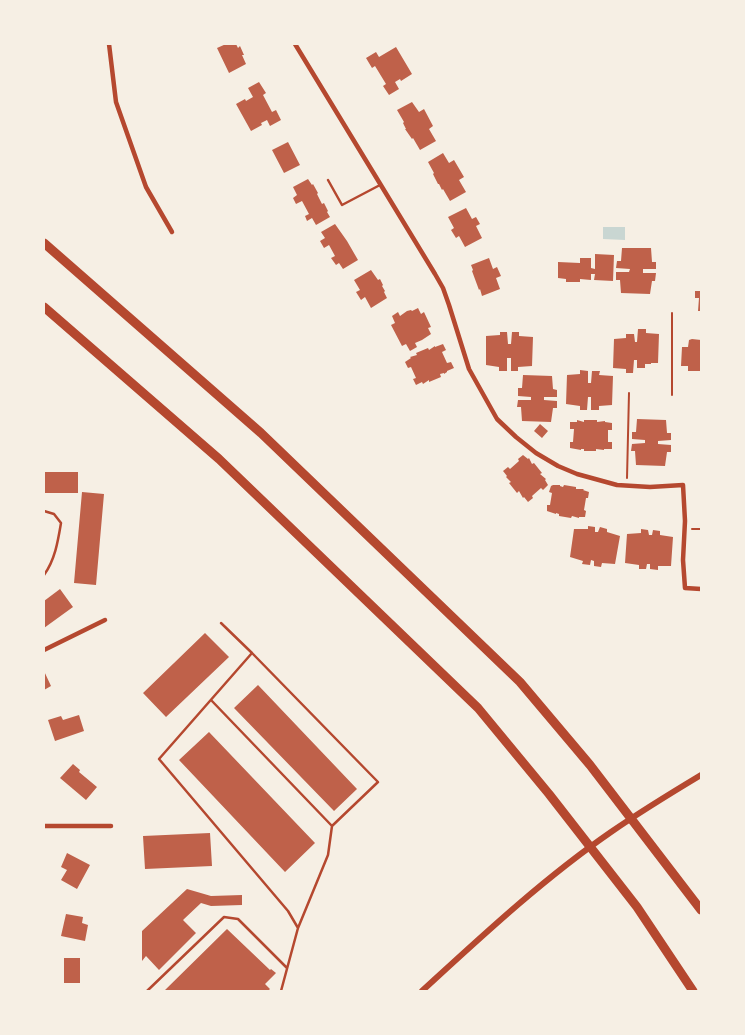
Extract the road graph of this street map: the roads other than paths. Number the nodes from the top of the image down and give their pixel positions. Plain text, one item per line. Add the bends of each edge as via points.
1 (110, 44) edge
2 (295, 44) edge
3 (328, 180) dead end
4 (381, 184) junction
5 (172, 232) dead end
6 (44, 243) edge
7 (44, 306) edge
8 (44, 511) edge
9 (44, 575) edge
10 (701, 589) edge
11 (105, 620) dead end
12 (221, 623) dead end
13 (44, 650) edge
14 (252, 653) junction
15 (211, 700) junction
16 (701, 775) edge
17 (44, 826) edge
18 (111, 826) dead end
19 (332, 826) junction
20 (701, 910) edge
21 (298, 928) junction
22 (287, 968) junction
23 (147, 991) edge
24 (281, 991) edge
25 (422, 991) edge
26 (693, 991) edge

1 - 5 street via 116,102 146,187
2 - 4 street
3 - 4 lane via 342,205
4 - 10 street via 443,288 469,369 497,419 536,452 577,474 617,485 683,485 685,588
6 - 20 highway via 268,440 520,682 590,765
7 - 26 highway via 219,459 478,708 637,907
8 - 9 lane via 54,514 61,523 58,543
11 - 13 street
12 - 14 lane
14 - 15 lane
14 - 19 lane via 378,782
15 - 19 lane
15 - 21 lane via 159,759
16 - 25 main road via 611,832 539,887
17 - 18 street
19 - 21 lane via 328,855
21 - 22 lane
22 - 23 lane via 238,918 224,917
22 - 24 lane

